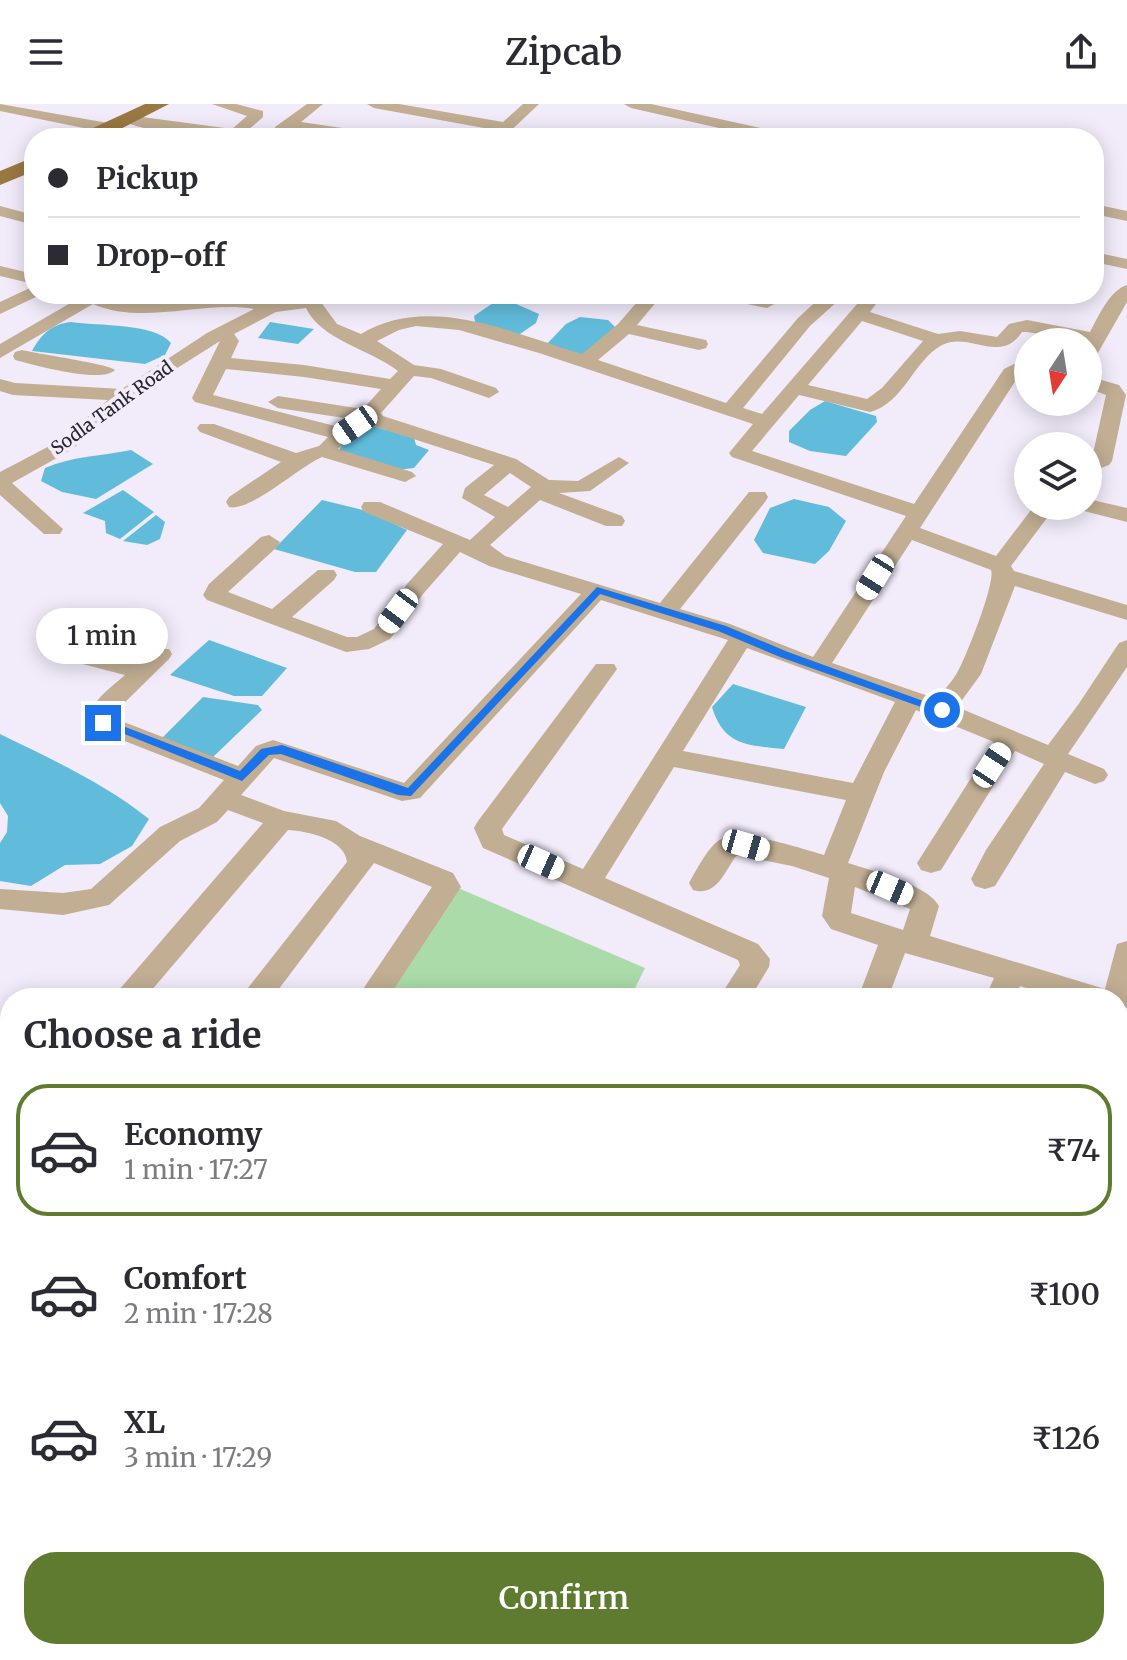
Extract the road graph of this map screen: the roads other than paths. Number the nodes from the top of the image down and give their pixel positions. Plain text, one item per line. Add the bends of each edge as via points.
1 (160, 104) edge
2 (219, 104) edge
3 (316, 104) edge
4 (374, 104) edge
5 (532, 104) edge
6 (631, 104) edge
7 (0, 105) edge
8 (358, 110) edge
9 (127, 119) junction
10 (288, 124) junction
11 (506, 127) joint
12 (108, 128) joint
13 (174, 128) edge
14 (251, 128) edge
15 (282, 128) edge
16 (311, 128) edge
17 (373, 128) edge
18 (738, 128) edge
19 (0, 211) edge
20 (1104, 214) edge
21 (1127, 216) edge
22 (24, 217) edge
23 (1104, 259) edge
24 (1127, 264) edge
25 (0, 271) edge
26 (24, 278) edge
27 (24, 289) edge
28 (1124, 300) edge
29 (75, 304) edge
30 (115, 304) edge
31 (174, 304) edge
32 (261, 304) edge
33 (286, 304) edge
34 (316, 304) edge
35 (645, 304) edge
36 (824, 304) edge
37 (865, 304) edge
38 (272, 307) junction
39 (0, 309) edge
40 (858, 314) junction
41 (625, 328) junction
42 (223, 332) junction
43 (1102, 332) edge
44 (1014, 335) edge
45 (937, 340) junction
46 (362, 342) junction
47 (0, 352) edge
48 (22, 356) dead end
49 (585, 361) junction
50 (218, 363) junction
51 (680, 364) dead end
52 (58, 365) junction
53 (105, 370) dead end
54 (1014, 371) edge
55 (402, 378) junction
56 (0, 385) edge
57 (1102, 386) edge
58 (795, 388) junction
59 (41, 390) junction
60 (204, 390) junction
61 (489, 392) dead end
62 (127, 395) junction
63 (730, 411) junction
64 (370, 416) junction
65 (764, 421) junction
66 (207, 428) dead end
67 (334, 442) junction
68 (298, 461) junction
69 (1102, 461) edge
70 (509, 463) junction
71 (619, 463) dead end
72 (405, 476) dead end
73 (0, 483) edge
74 (541, 489) junction
75 (757, 497) dead end
76 (237, 502) dead end
77 (372, 507) dead end
78 (1102, 509) edge
79 (1127, 515) edge
80 (510, 516) junction
81 (1036, 520) edge
82 (614, 521) dead end
83 (915, 523) junction
84 (52, 529) dead end
85 (269, 542) dead end
86 (456, 543) junction
87 (479, 550) junction
88 (1003, 571) junction
89 (326, 575) dead end
90 (597, 590) junction
91 (666, 611) junction
92 (1127, 613) edge
93 (275, 619) junction
94 (742, 637) junction
95 (1127, 648) edge
96 (76, 655) dead end
97 (818, 667) junction
98 (605, 669) dead end
99 (909, 699) junction
100 (942, 710) junction
101 (1009, 739) junction
102 (667, 757) junction
103 (1056, 758) junction
104 (1095, 775) dead end
105 (242, 777) junction
106 (862, 794) junction
107 (223, 798) junction
108 (281, 820) junction
109 (354, 844) junction
110 (931, 863) dead end
111 (838, 871) junction
112 (985, 879) dead end
113 (588, 883) junction
114 (703, 883) dead end
115 (0, 899) edge
116 (904, 942) junction
117 (1127, 952) edge
118 (1005, 986) edge
119 (136, 988) edge
120 (263, 988) edge
121 (379, 988) edge
122 (740, 988) edge
123 (879, 988) edge
124 (1120, 988) edge

1 - 9 main road
2 - 14 street via 258,114
3 - 10 street
4 - 11 street
5 - 11 street
6 - 18 street
7 - 12 street
8 - 17 street via 347,120
9 - 12 main road
9 - 13 street
10 - 15 street
10 - 16 street
19 - 22 street
20 - 21 street
23 - 24 street
25 - 26 street
27 - 39 street
28 - 43 street
29 - 47 street
30 - 31 street
32 - 38 street
33 - 38 street, Sodla Tank Road
34 - 46 street via 328,328
35 - 41 street
36 - 63 street
37 - 40 street
38 - 42 street, Sodla Tank Road
40 - 45 street
40 - 58 street
41 - 49 street
41 - 51 street via 704,336
42 - 50 street via 230,341
42 - 62 street, Sodla Tank Road
44 - 45 street via 1002,344 959,335
45 - 58 street via 870,406
46 - 49 street via 392,324 427,320
46 - 55 street via 381,350
48 - 52 street
49 - 63 street
50 - 55 street
50 - 60 street
52 - 53 street
52 - 59 street
54 - 83 street
55 - 61 street via 434,373
55 - 64 street
56 - 59 street
57 - 69 street via 1116,395
58 - 65 street
59 - 62 street
60 - 64 street
60 - 67 street via 201,396 206,400
62 - 73 street, Sodla Tank Road via 64,446
63 - 65 street
64 - 67 street
64 - 70 street
65 - 83 street via 741,448 743,456
66 - 68 street
67 - 68 street
67 - 72 street
68 - 76 street
70 - 74 street
70 - 80 street via 473,498
71 - 74 street via 583,487
73 - 84 street
74 - 80 street
74 - 82 street
75 - 91 street
77 - 86 street
78 - 79 street
80 - 87 street via 479,543
81 - 88 street
83 - 88 street
83 - 97 street
85 - 93 street via 215,595
86 - 87 street
86 - 93 street via 371,641 346,645
87 - 90 street via 497,561
88 - 92 street
88 - 100 street via 969,674
89 - 93 street
90 - 91 street
90 - 105 street via 411,792 282,749 265,752
91 - 94 street
94 - 97 street
94 - 102 street
95 - 103 street
96 - 105 street via 151,662 104,709 103,723
97 - 99 street
98 - 113 street via 488,828 493,841
99 - 100 street
99 - 106 street
100 - 101 street
101 - 103 street
101 - 110 street
102 - 106 street
102 - 113 street
103 - 104 street
103 - 112 street
105 - 107 street
106 - 111 street
107 - 108 street
107 - 115 street via 208,815 170,834 99,898 63,904
108 - 109 street via 317,824
108 - 119 street
109 - 120 street via 362,857 360,865
109 - 121 street via 443,880 447,887
111 - 114 street via 738,844 728,847
111 - 116 street via 836,916
111 - 116 street via 925,906
113 - 122 street via 748,952 754,967
116 - 118 street
116 - 123 street
117 - 124 street

